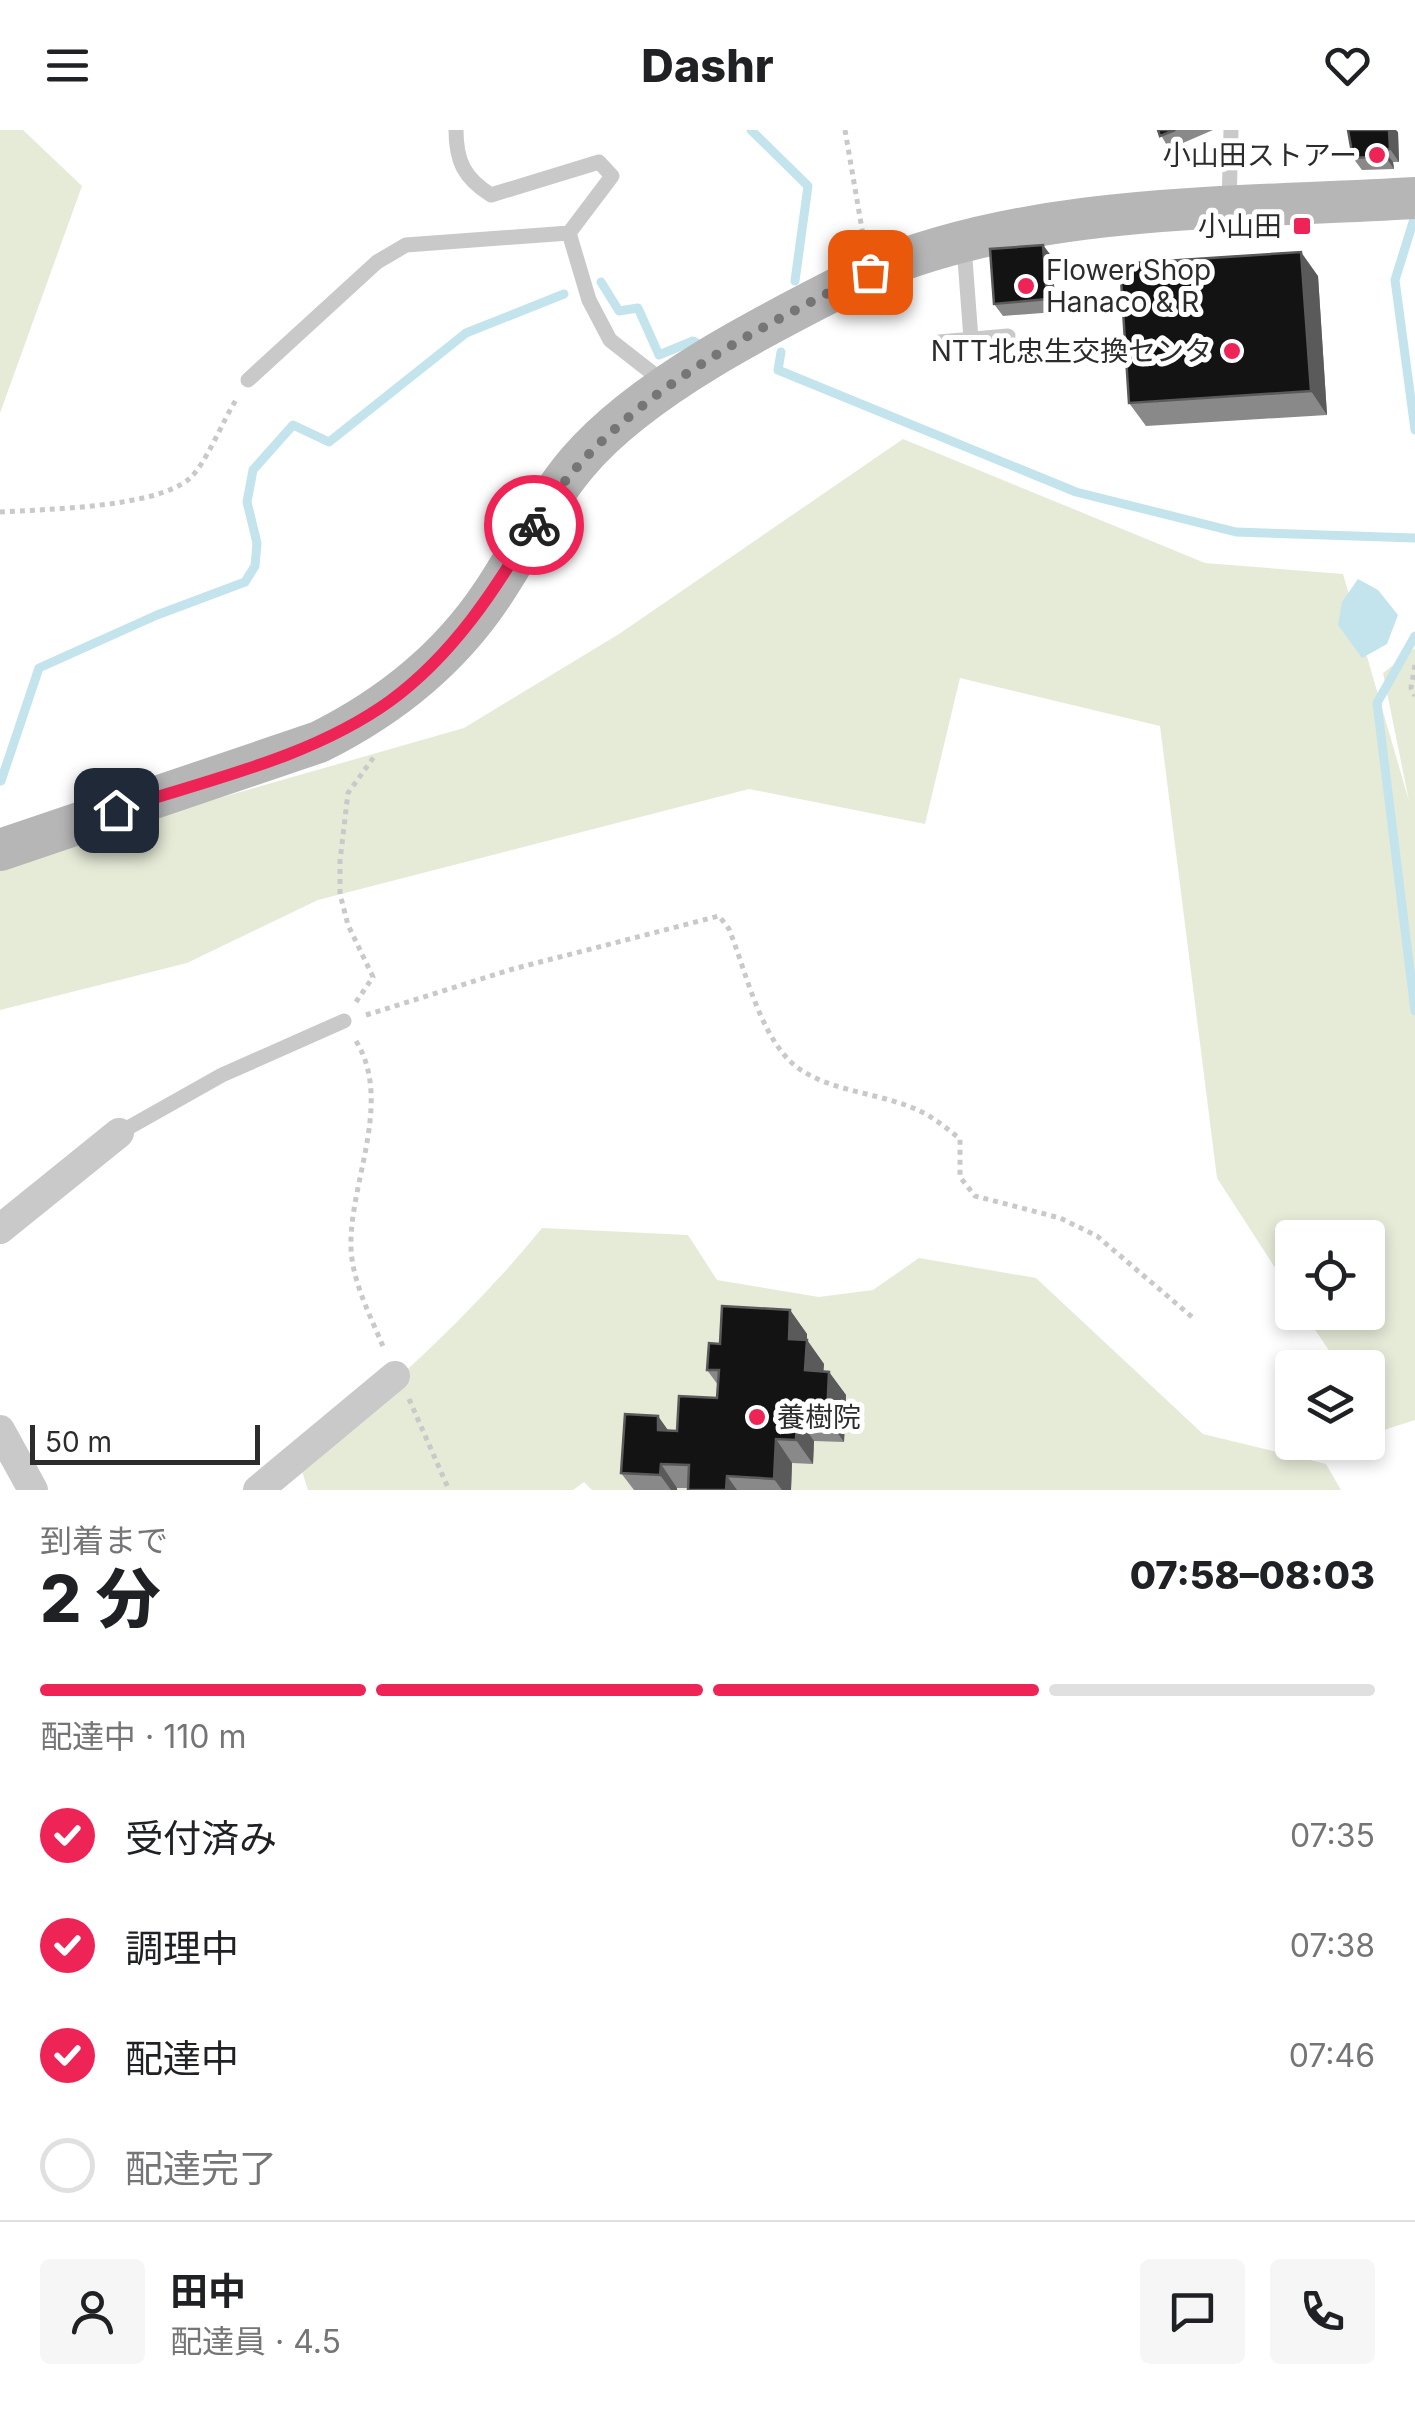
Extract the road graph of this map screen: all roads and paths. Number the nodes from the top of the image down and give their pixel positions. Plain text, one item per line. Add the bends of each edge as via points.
1 (456, 130) edge
2 (845, 130) edge
3 (1231, 130) edge
4 (1415, 198) edge
5 (1228, 209) junction
6 (568, 233) junction
7 (964, 242) junction
8 (870, 272) junction
9 (1008, 336) dead end
10 (971, 339) junction
11 (939, 342) dead end
12 (248, 380) joint
13 (668, 386) junction
14 (0, 512) edge
15 (1415, 665) edge
16 (1415, 696) edge
17 (378, 751) dead end
18 (0, 850) edge
19 (344, 1021) junction
20 (119, 1133) joint
21 (0, 1229) edge
22 (1192, 1317) dead end
23 (395, 1376) junction
24 (0, 1430) edge
25 (33, 1490) edge
26 (258, 1490) edge
27 (449, 1490) edge

1 - 6 lane via 456,152 469,181 491,195 599,162 612,176
2 - 8 path
3 - 5 lane
4 - 5 street
5 - 7 street via 1034,225
6 - 12 lane via 406,245 377,262
6 - 13 lane via 610,340
7 - 8 street
7 - 10 lane
8 - 13 street
9 - 10 lane
10 - 11 lane
12 - 14 path via 191,477 167,492
13 - 18 street via 578,461 490,598 392,700 319,742
15 - 16 path
17 - 19 path via 348,793 340,894 372,977
19 - 20 lane via 222,1076
19 - 22 path via 718,916 786,1057 809,1075 938,1120 960,1140 960,1178 975,1196 1060,1218 1097,1236
19 - 23 path via 368,1061 366,1155 350,1239 355,1276
20 - 21 street
23 - 26 street
23 - 27 path
24 - 25 street

